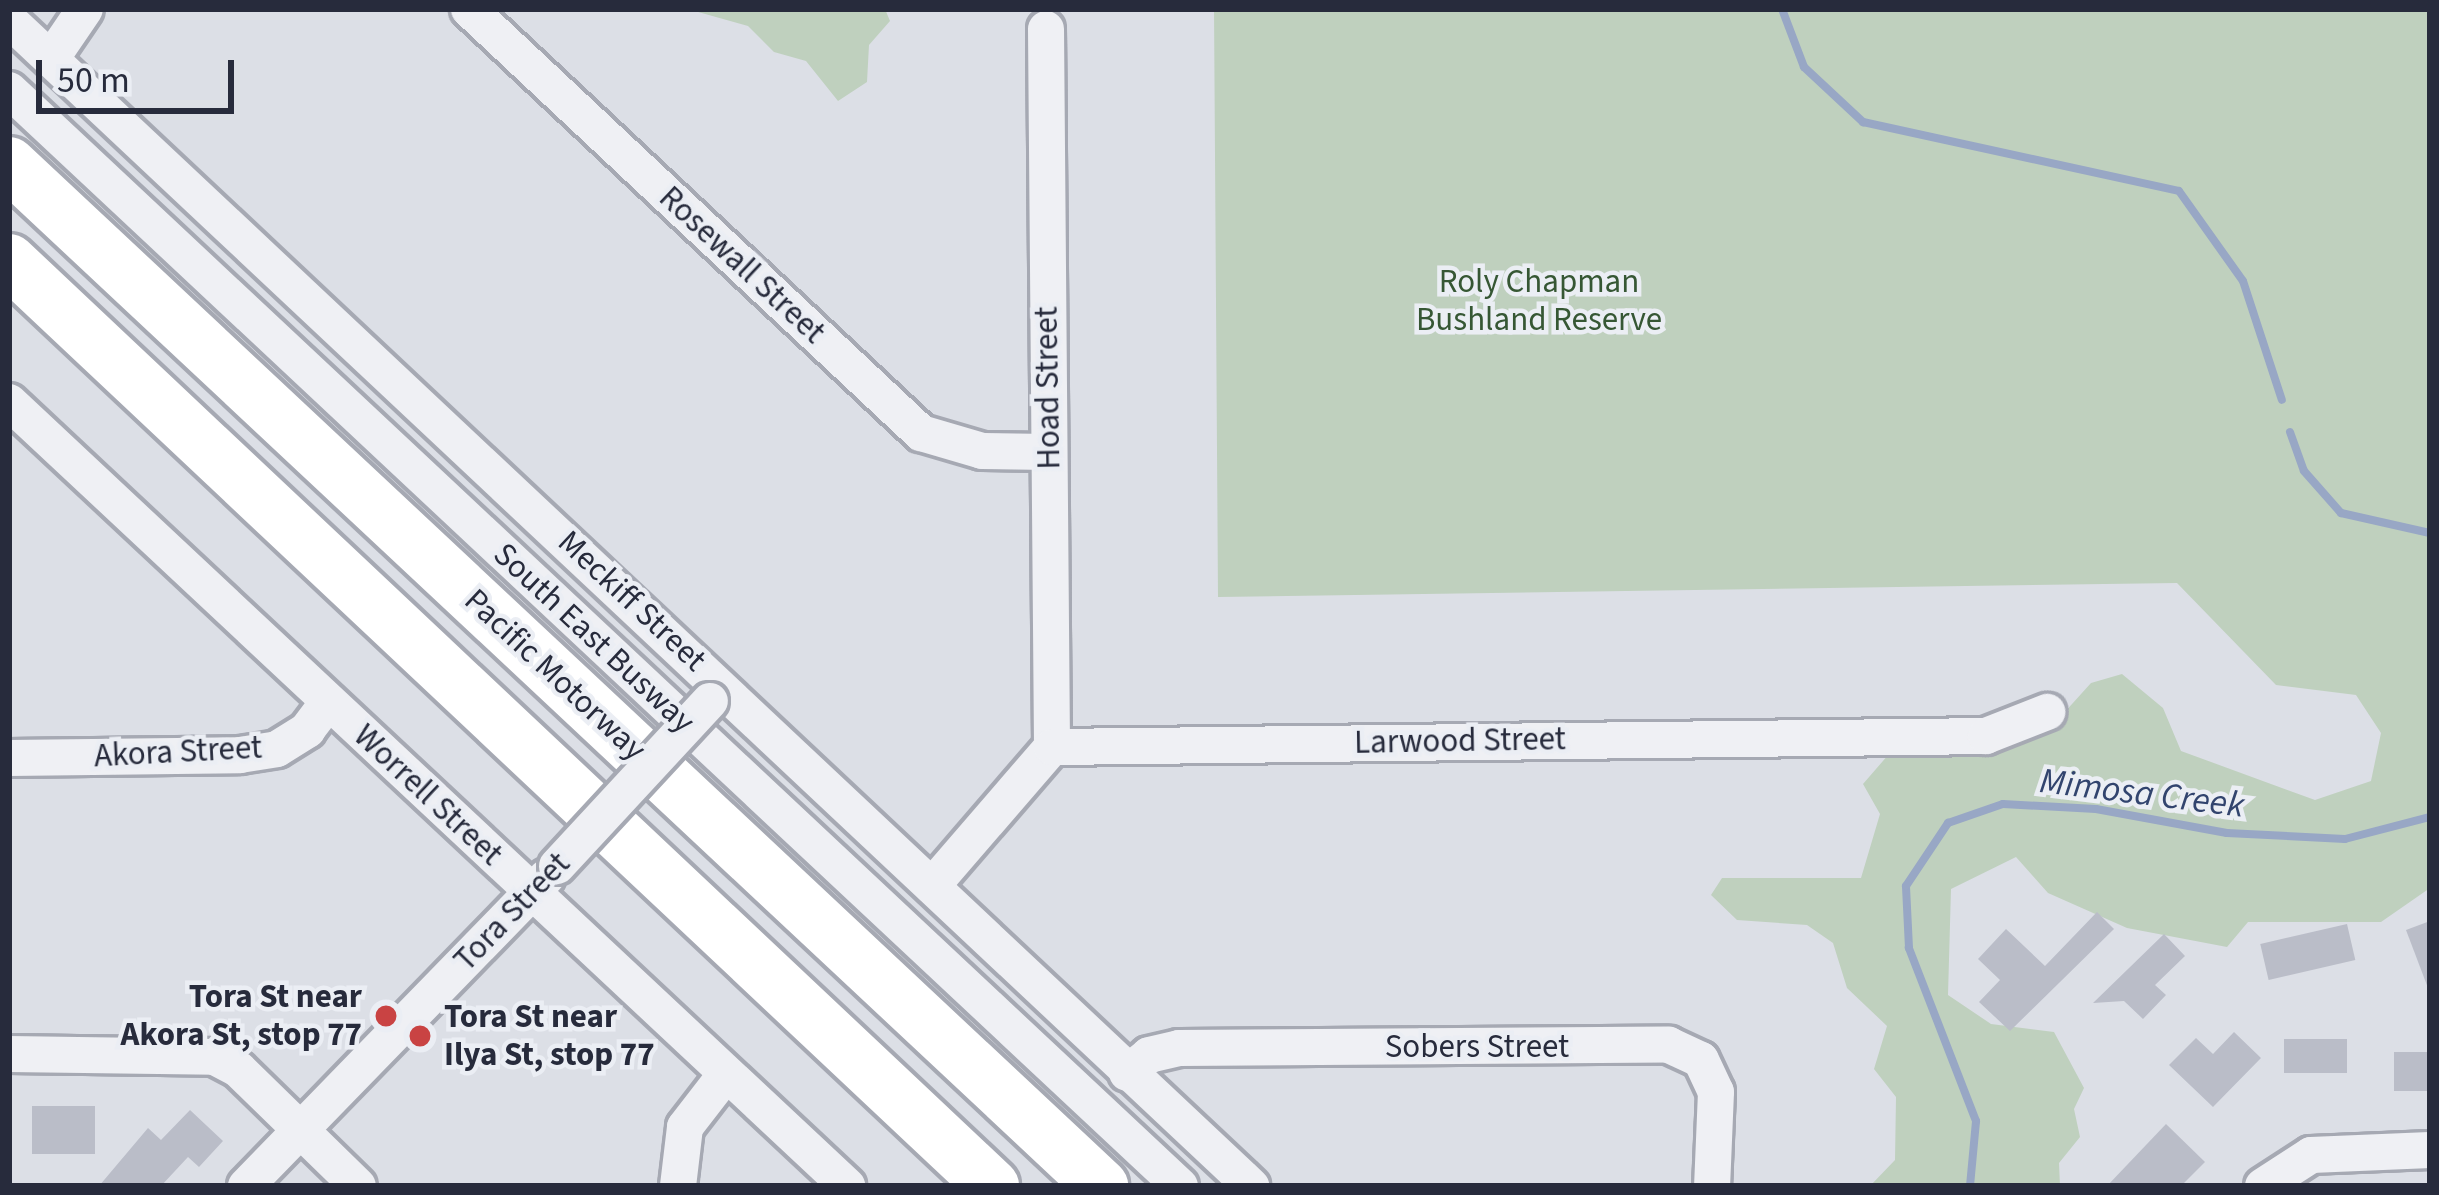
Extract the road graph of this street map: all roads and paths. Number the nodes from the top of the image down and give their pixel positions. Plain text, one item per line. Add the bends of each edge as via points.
1 (85, 9) edge
2 (469, 9) edge
3 (9, 20) edge
4 (1046, 29) dead end
5 (51, 59) junction
6 (9, 90) edge
7 (9, 164) edge
8 (9, 261) edge
9 (9, 403) edge
10 (1048, 452) junction
11 (717, 694) junction
12 (328, 702) junction
13 (2047, 712) dead end
14 (1052, 747) junction
15 (9, 758) edge
16 (545, 879) junction
17 (932, 886) junction
18 (9, 1054) edge
19 (1127, 1072) junction
20 (726, 1074) junction
21 (302, 1131) junction
22 (2430, 1150) edge
23 (247, 1186) edge
24 (358, 1186) edge
25 (678, 1186) edge
26 (847, 1186) edge
27 (992, 1186) edge
28 (1101, 1186) edge
29 (1180, 1186) edge
30 (1251, 1186) edge
31 (1712, 1186) edge
32 (2263, 1186) edge

1 - 5 street
2 - 10 street, Rosewall Street via 921,433 982,451
3 - 5 street, Meckiff Street
4 - 10 street, Hoad Street
5 - 11 street, Meckiff Street
6 - 29 street, South East Busway
7 - 28 highway, Pacific Motorway
8 - 27 highway
9 - 12 street, Worrell Street
10 - 14 street, Hoad Street
11 - 16 street, Tora Street, bridge
11 - 17 street, Meckiff Street
12 - 15 street, Akora Street via 307,730 277,748 240,755
12 - 16 street, Worrell Street
13 - 14 street, Larwood Street via 1986,736
14 - 17 street
16 - 20 street, Worrell Street
16 - 21 street, Tora Street
17 - 19 street, Meckiff Street
18 - 21 street via 215,1057
19 - 30 street, Meckiff Street
19 - 31 street, Sobers Street via 1148,1055 1179,1048 1669,1045 1701,1060 1716,1092
20 - 25 street via 685,1127
20 - 26 street, Worrell Street
21 - 23 street, Tora Street
21 - 24 street
22 - 32 street via 2311,1155

